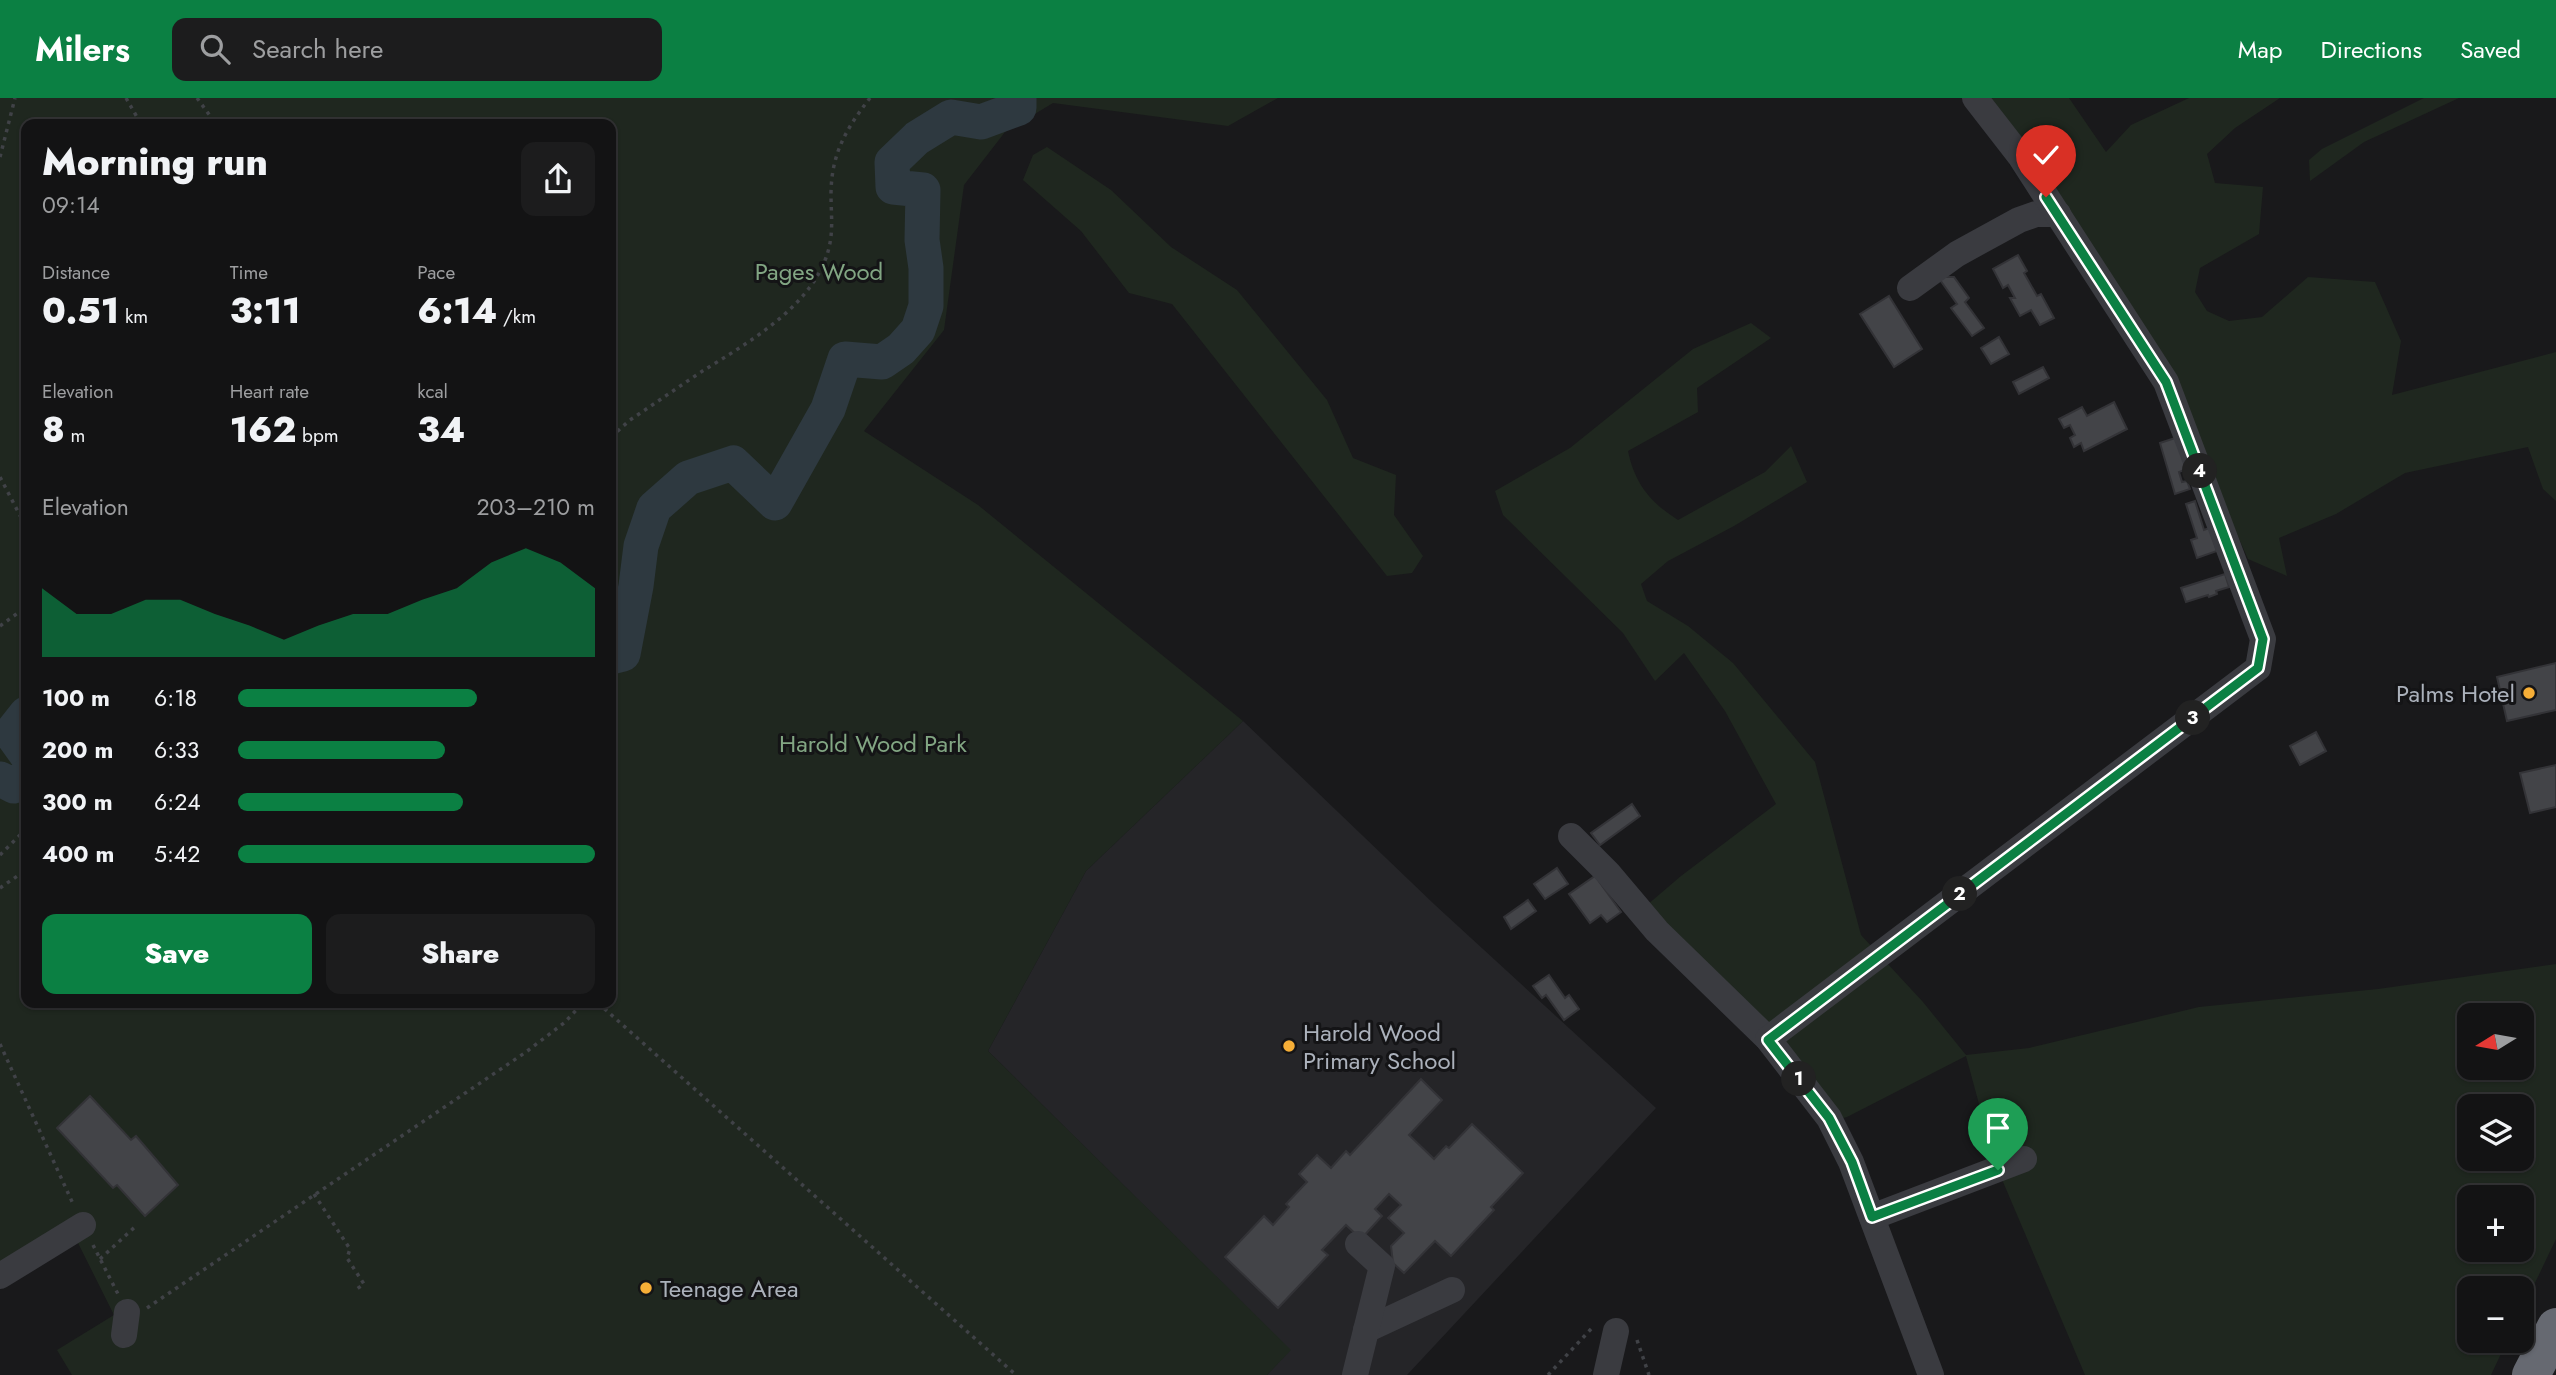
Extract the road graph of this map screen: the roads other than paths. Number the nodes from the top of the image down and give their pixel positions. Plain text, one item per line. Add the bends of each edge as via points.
1 (1975, 98) edge
2 (2058, 214) junction
3 (1910, 288) dead end
4 (1571, 836) dead end
5 (1768, 1040) junction
6 (2024, 1159) dead end
7 (1872, 1217) junction
8 (83, 1225) road end
9 (1359, 1244) dead end
10 (0, 1276) edge
11 (1452, 1290) dead end
12 (2556, 1326) edge
13 (1366, 1330) junction
14 (1616, 1331) dead end
15 (1355, 1375) edge
16 (1606, 1375) edge
17 (1931, 1375) edge
18 (2531, 1375) edge

1 - 2 street
2 - 3 street via 2019,220 1957,254
2 - 5 street via 2166,382 2263,639 2258,668
4 - 5 street via 1657,931
5 - 7 street via 1829,1118 1852,1162
6 - 7 street
7 - 17 street
8 - 10 street
9 - 13 street via 1382,1266
11 - 13 street
12 - 18 highway
13 - 15 street
14 - 16 street

